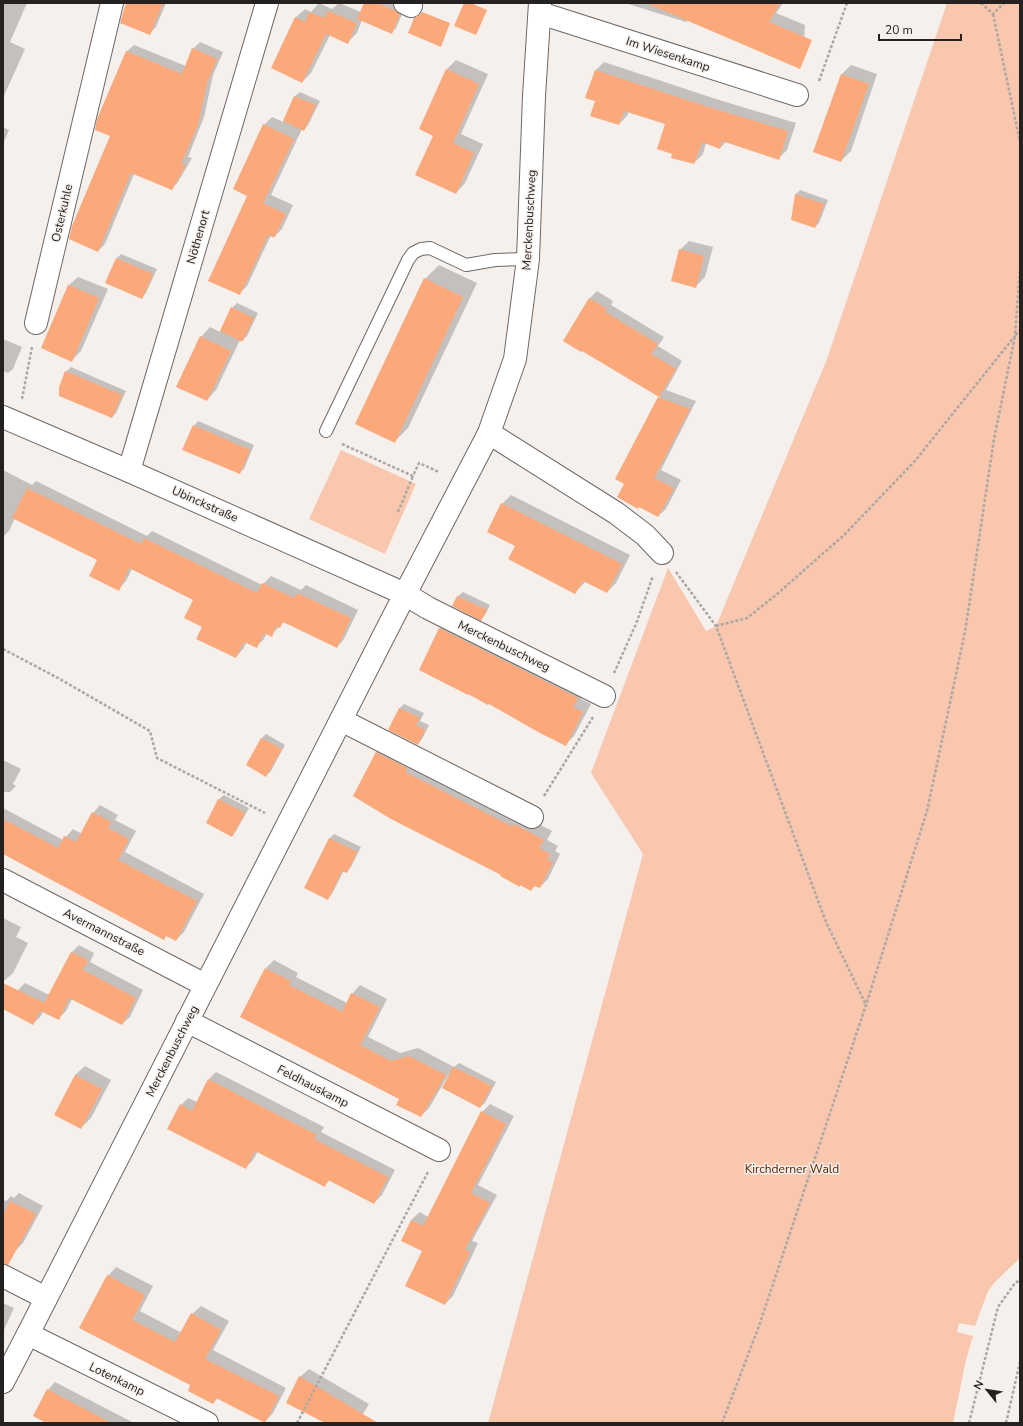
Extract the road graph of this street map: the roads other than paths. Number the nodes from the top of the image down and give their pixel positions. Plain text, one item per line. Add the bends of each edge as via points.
1 (112, 3) edge
2 (267, 3) edge
3 (540, 8) edge
4 (796, 95) road end
5 (528, 259) junction
6 (36, 323) road end
7 (10, 420) edge
8 (326, 431) dead end
9 (489, 433) junction
10 (129, 471) junction
11 (662, 553) road end
12 (405, 594) junction
13 (604, 696) dead end
14 (341, 720) junction
15 (532, 817) dead end
16 (3, 880) edge
17 (205, 985) junction
18 (187, 1021) junction
19 (439, 1150) road end
20 (3, 1276) edge
21 (46, 1298) junction
22 (28, 1334) junction
23 (3, 1382) edge
24 (207, 1423) edge

1 - 6 street, Osterkuhle
2 - 10 street, Nöthenort
3 - 4 street, Im Wiesenkamp
3 - 5 street, Merckenbuschweg
5 - 8 lane via 495,260 466,265 430,248 413,253
5 - 9 street, Merckenbuschweg via 515,359
7 - 10 street, Ubinckstraße
9 - 11 street via 616,513 645,534
9 - 12 street, Merckenbuschweg
10 - 12 street, Ubinckstraße
12 - 13 street, Merckenbuschweg
12 - 14 street, Merckenbuschweg
14 - 15 street
14 - 17 street, Merckenbuschweg
16 - 17 street, Avermannstraße
17 - 18 street, Merckenbuschweg
18 - 19 street, Feldhauskamp
18 - 21 street, Merckenbuschweg
20 - 21 street
21 - 22 street, Merckenbuschweg
22 - 23 street, Merckenbuschweg
22 - 24 street, Lotenkamp

